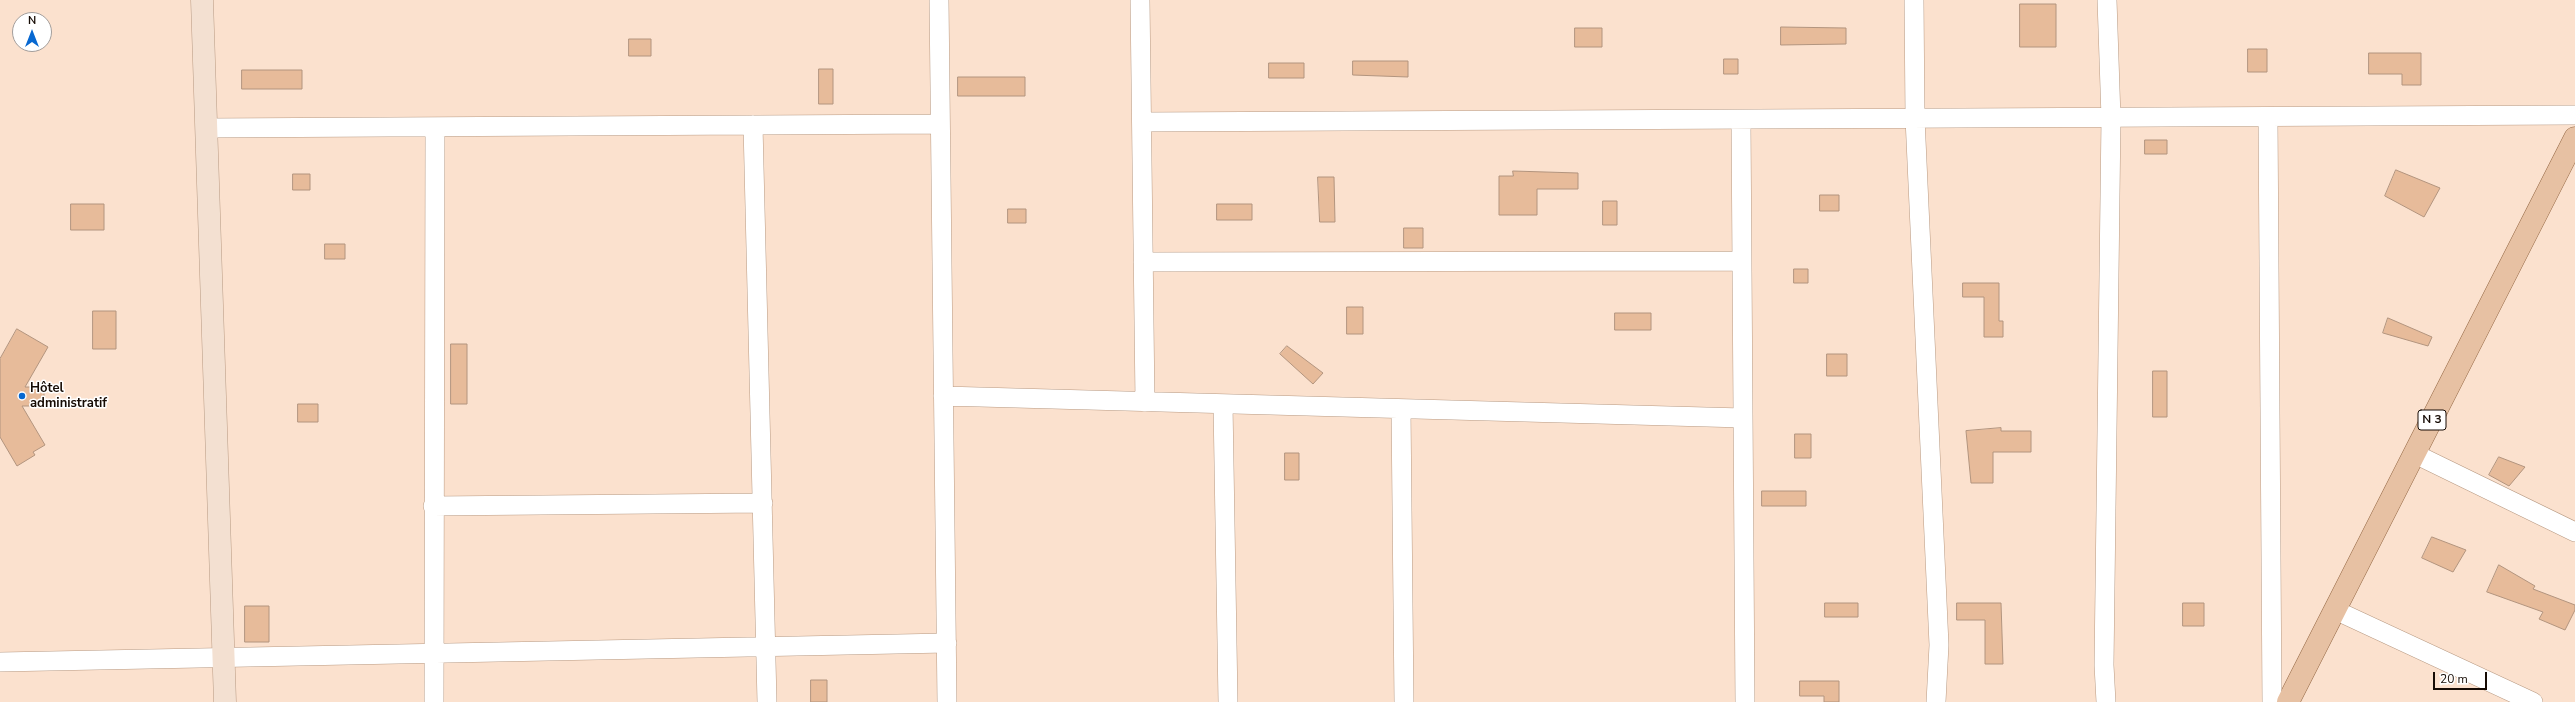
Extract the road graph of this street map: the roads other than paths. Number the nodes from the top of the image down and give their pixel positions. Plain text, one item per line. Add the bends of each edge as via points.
1 (202, 0) edge
2 (939, 0) edge
3 (1140, 0) edge
4 (1914, 0) edge
5 (2107, 0) edge
6 (2575, 116) edge
7 (1915, 118) junction
8 (2111, 118) junction
9 (2268, 118) junction
10 (1741, 121) junction
11 (1142, 122) junction
12 (940, 124) junction
13 (753, 125) junction
14 (434, 127) junction
15 (206, 128) junction
16 (2575, 138) edge
17 (1742, 261) junction
18 (1143, 262) junction
19 (943, 396) junction
20 (1145, 402) junction
21 (1223, 404) junction
22 (1401, 409) junction
23 (1743, 418) junction
24 (2415, 454) junction
25 (763, 504) junction
26 (433, 506) junction
27 (2575, 532) edge
28 (2335, 610) junction
29 (947, 643) junction
30 (766, 646) junction
31 (433, 653) junction
32 (223, 657) junction
33 (0, 662) edge
34 (2523, 700) edge
35 (225, 702) edge
36 (434, 702) edge
37 (767, 702) edge
38 (947, 702) edge
39 (1228, 702) edge
40 (1404, 702) edge
41 (1745, 702) edge
42 (1936, 702) edge
43 (2106, 702) edge
44 (2272, 702) edge
45 (2288, 702) edge

1 - 15 main road
2 - 12 street
3 - 11 street
4 - 7 street
5 - 8 street
6 - 9 street
7 - 8 street
7 - 10 street
7 - 42 street via 1939,645
8 - 9 street
8 - 43 street via 2104,665
9 - 44 street
10 - 11 street
10 - 17 street
11 - 18 street
12 - 13 street
12 - 19 street
13 - 14 street
13 - 25 street
14 - 15 street
14 - 26 street
15 - 32 main road
16 - 24 main road, N 3
17 - 18 street
17 - 23 street
18 - 20 street
19 - 20 street
19 - 29 street
20 - 21 street
21 - 22 street
21 - 39 street
22 - 23 street
22 - 40 street
23 - 41 street
24 - 27 street
24 - 28 main road, N 3
25 - 26 street
25 - 30 street
26 - 31 street
28 - 34 street
28 - 45 main road, N 3
29 - 30 street
29 - 38 street
30 - 31 street
30 - 37 street
31 - 32 street
31 - 36 street
32 - 33 street
32 - 35 main road

